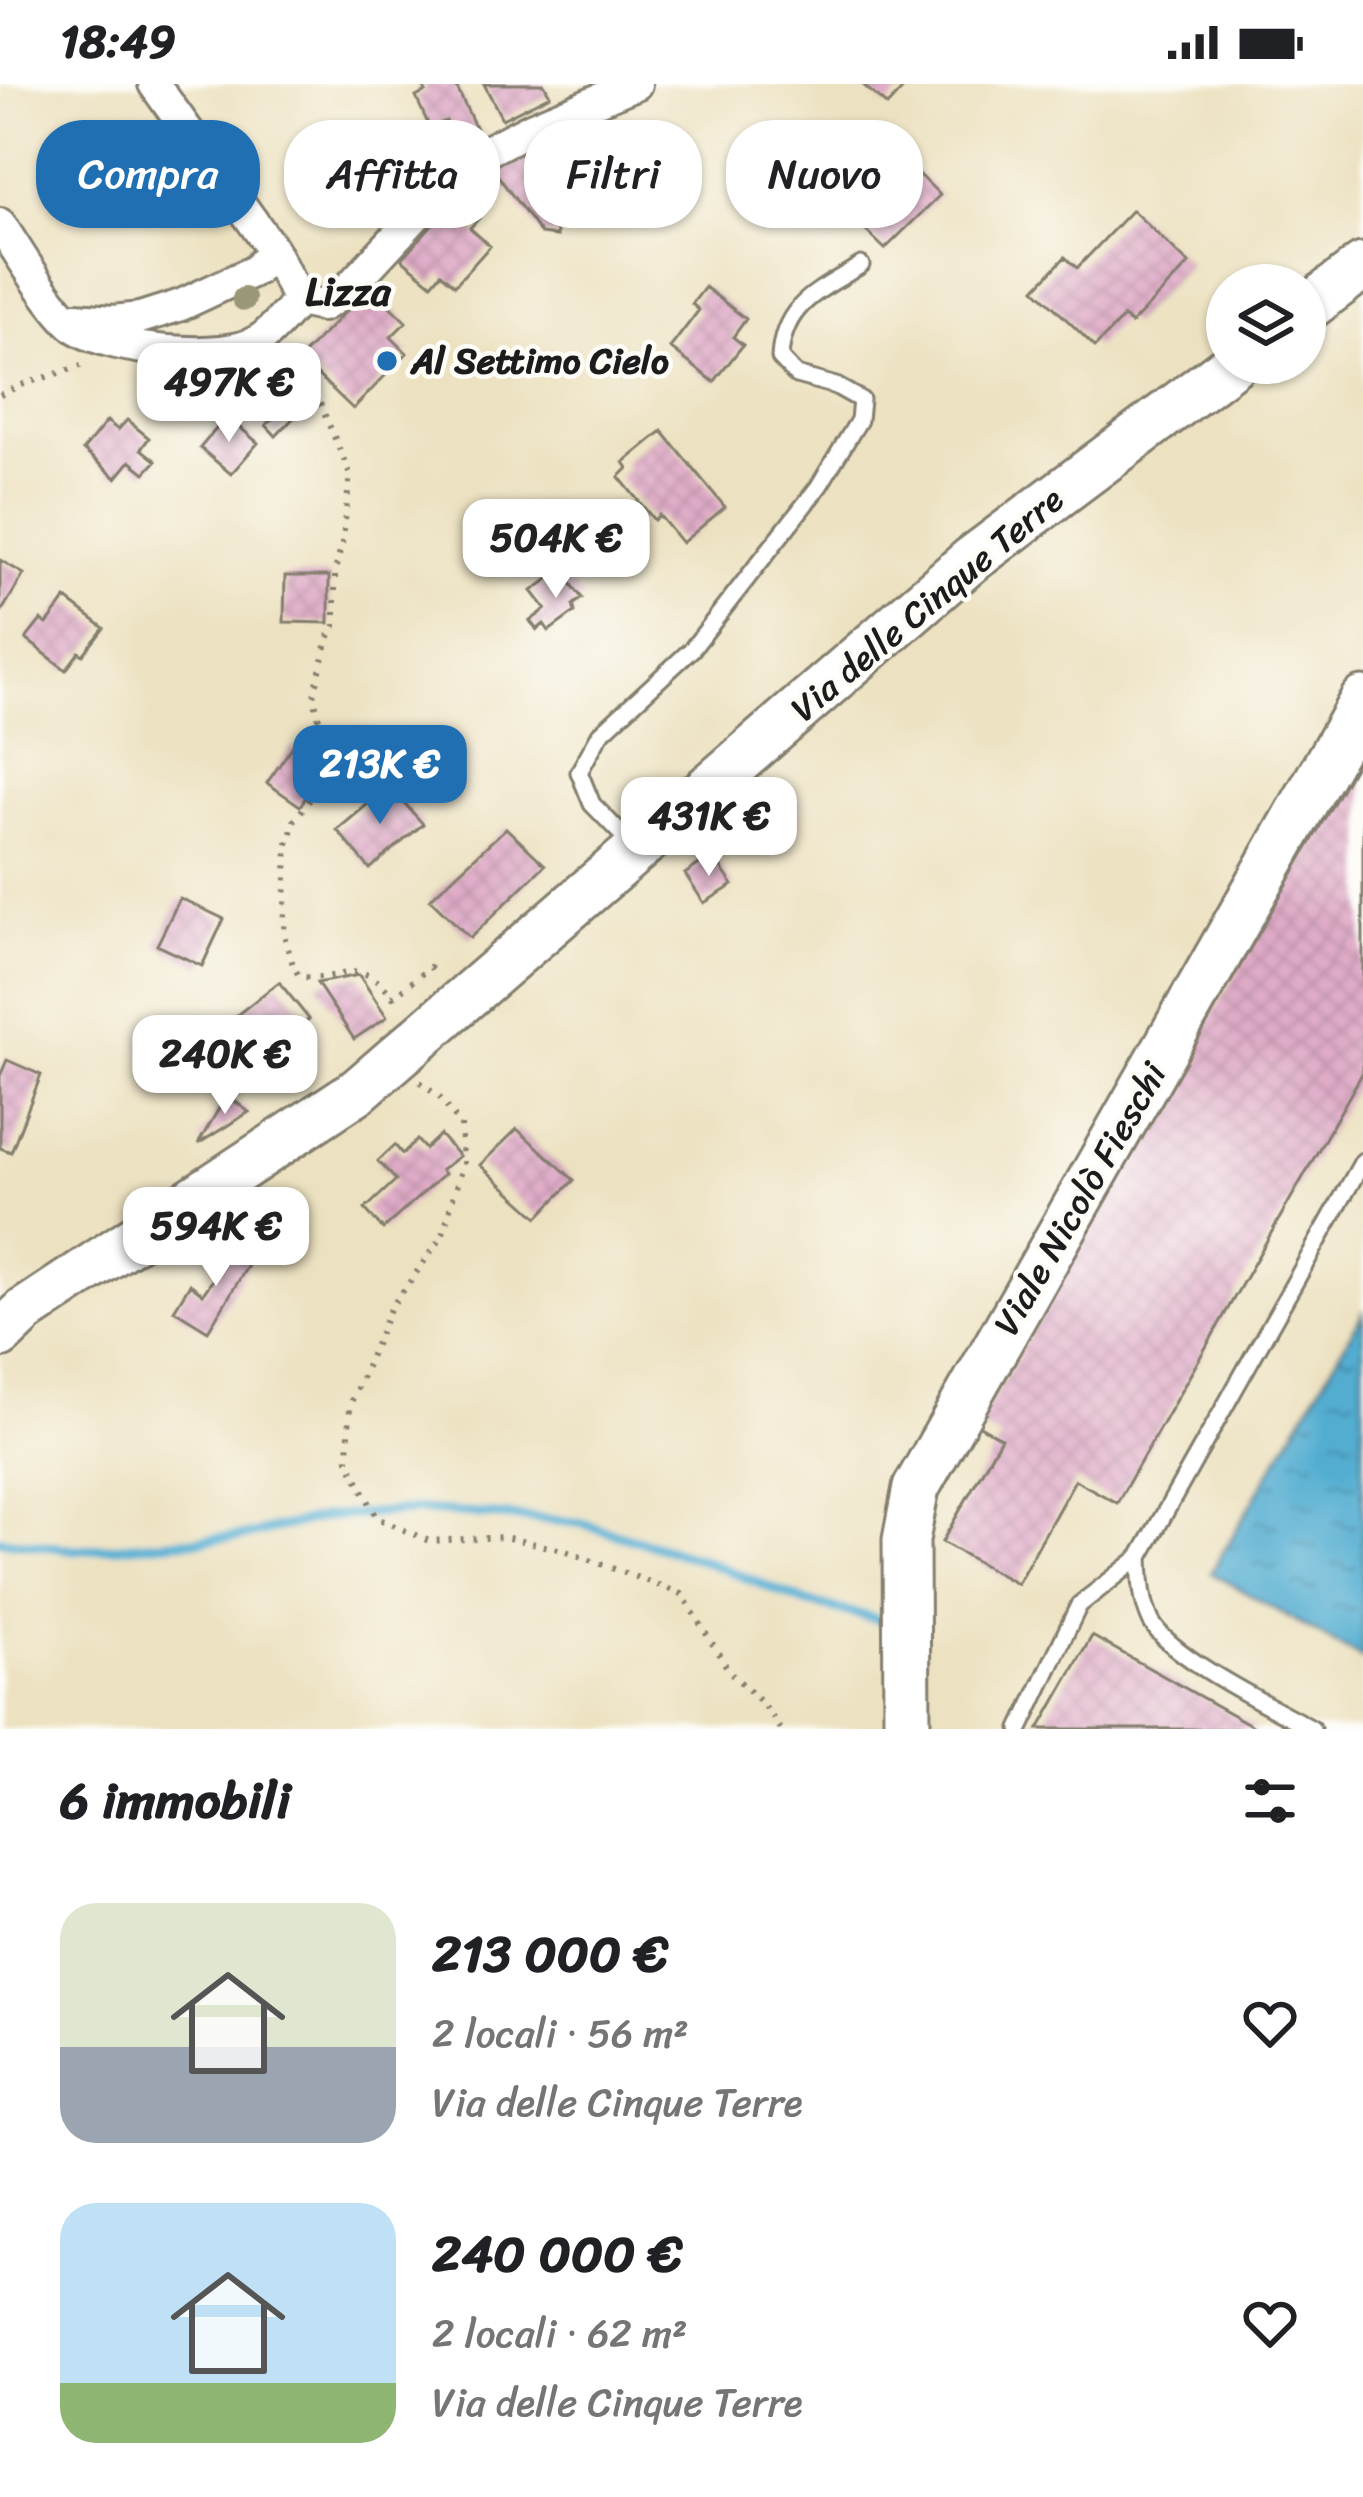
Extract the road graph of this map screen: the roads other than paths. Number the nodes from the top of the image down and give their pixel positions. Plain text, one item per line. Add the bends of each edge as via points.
1 (154, 84) edge
2 (636, 84) edge
3 (0, 224) edge
4 (273, 250) junction
5 (861, 265) dead end
6 (1363, 266) edge
7 (1326, 294) edge
8 (298, 301) junction
9 (64, 317) junction
10 (1206, 384) edge
11 (1363, 700) edge
12 (638, 850) junction
13 (1363, 1161) edge
14 (0, 1335) edge
15 (1140, 1557) junction
16 (908, 1729) edge
17 (1019, 1729) edge
18 (1312, 1729) edge

1 - 4 street
2 - 8 street via 466,162 344,293 322,306
3 - 9 street
4 - 8 street
4 - 9 street via 256,270 182,305 127,320
5 - 12 lane via 798,305 781,334 780,358 796,375 861,400 860,420 692,649 600,734 579,772 592,804
6 - 7 main road
8 - 9 street via 258,342 221,351 177,353 113,341
10 - 12 main road, Via delle Cinque Terre via 970,560
11 - 16 main road, Viale Nicolò Fieschi via 916,1488 906,1540
12 - 14 main road, Via delle Cinque Terre via 359,1090
13 - 15 lane
15 - 17 lane via 1079,1605
15 - 18 lane via 1153,1625 1177,1652

